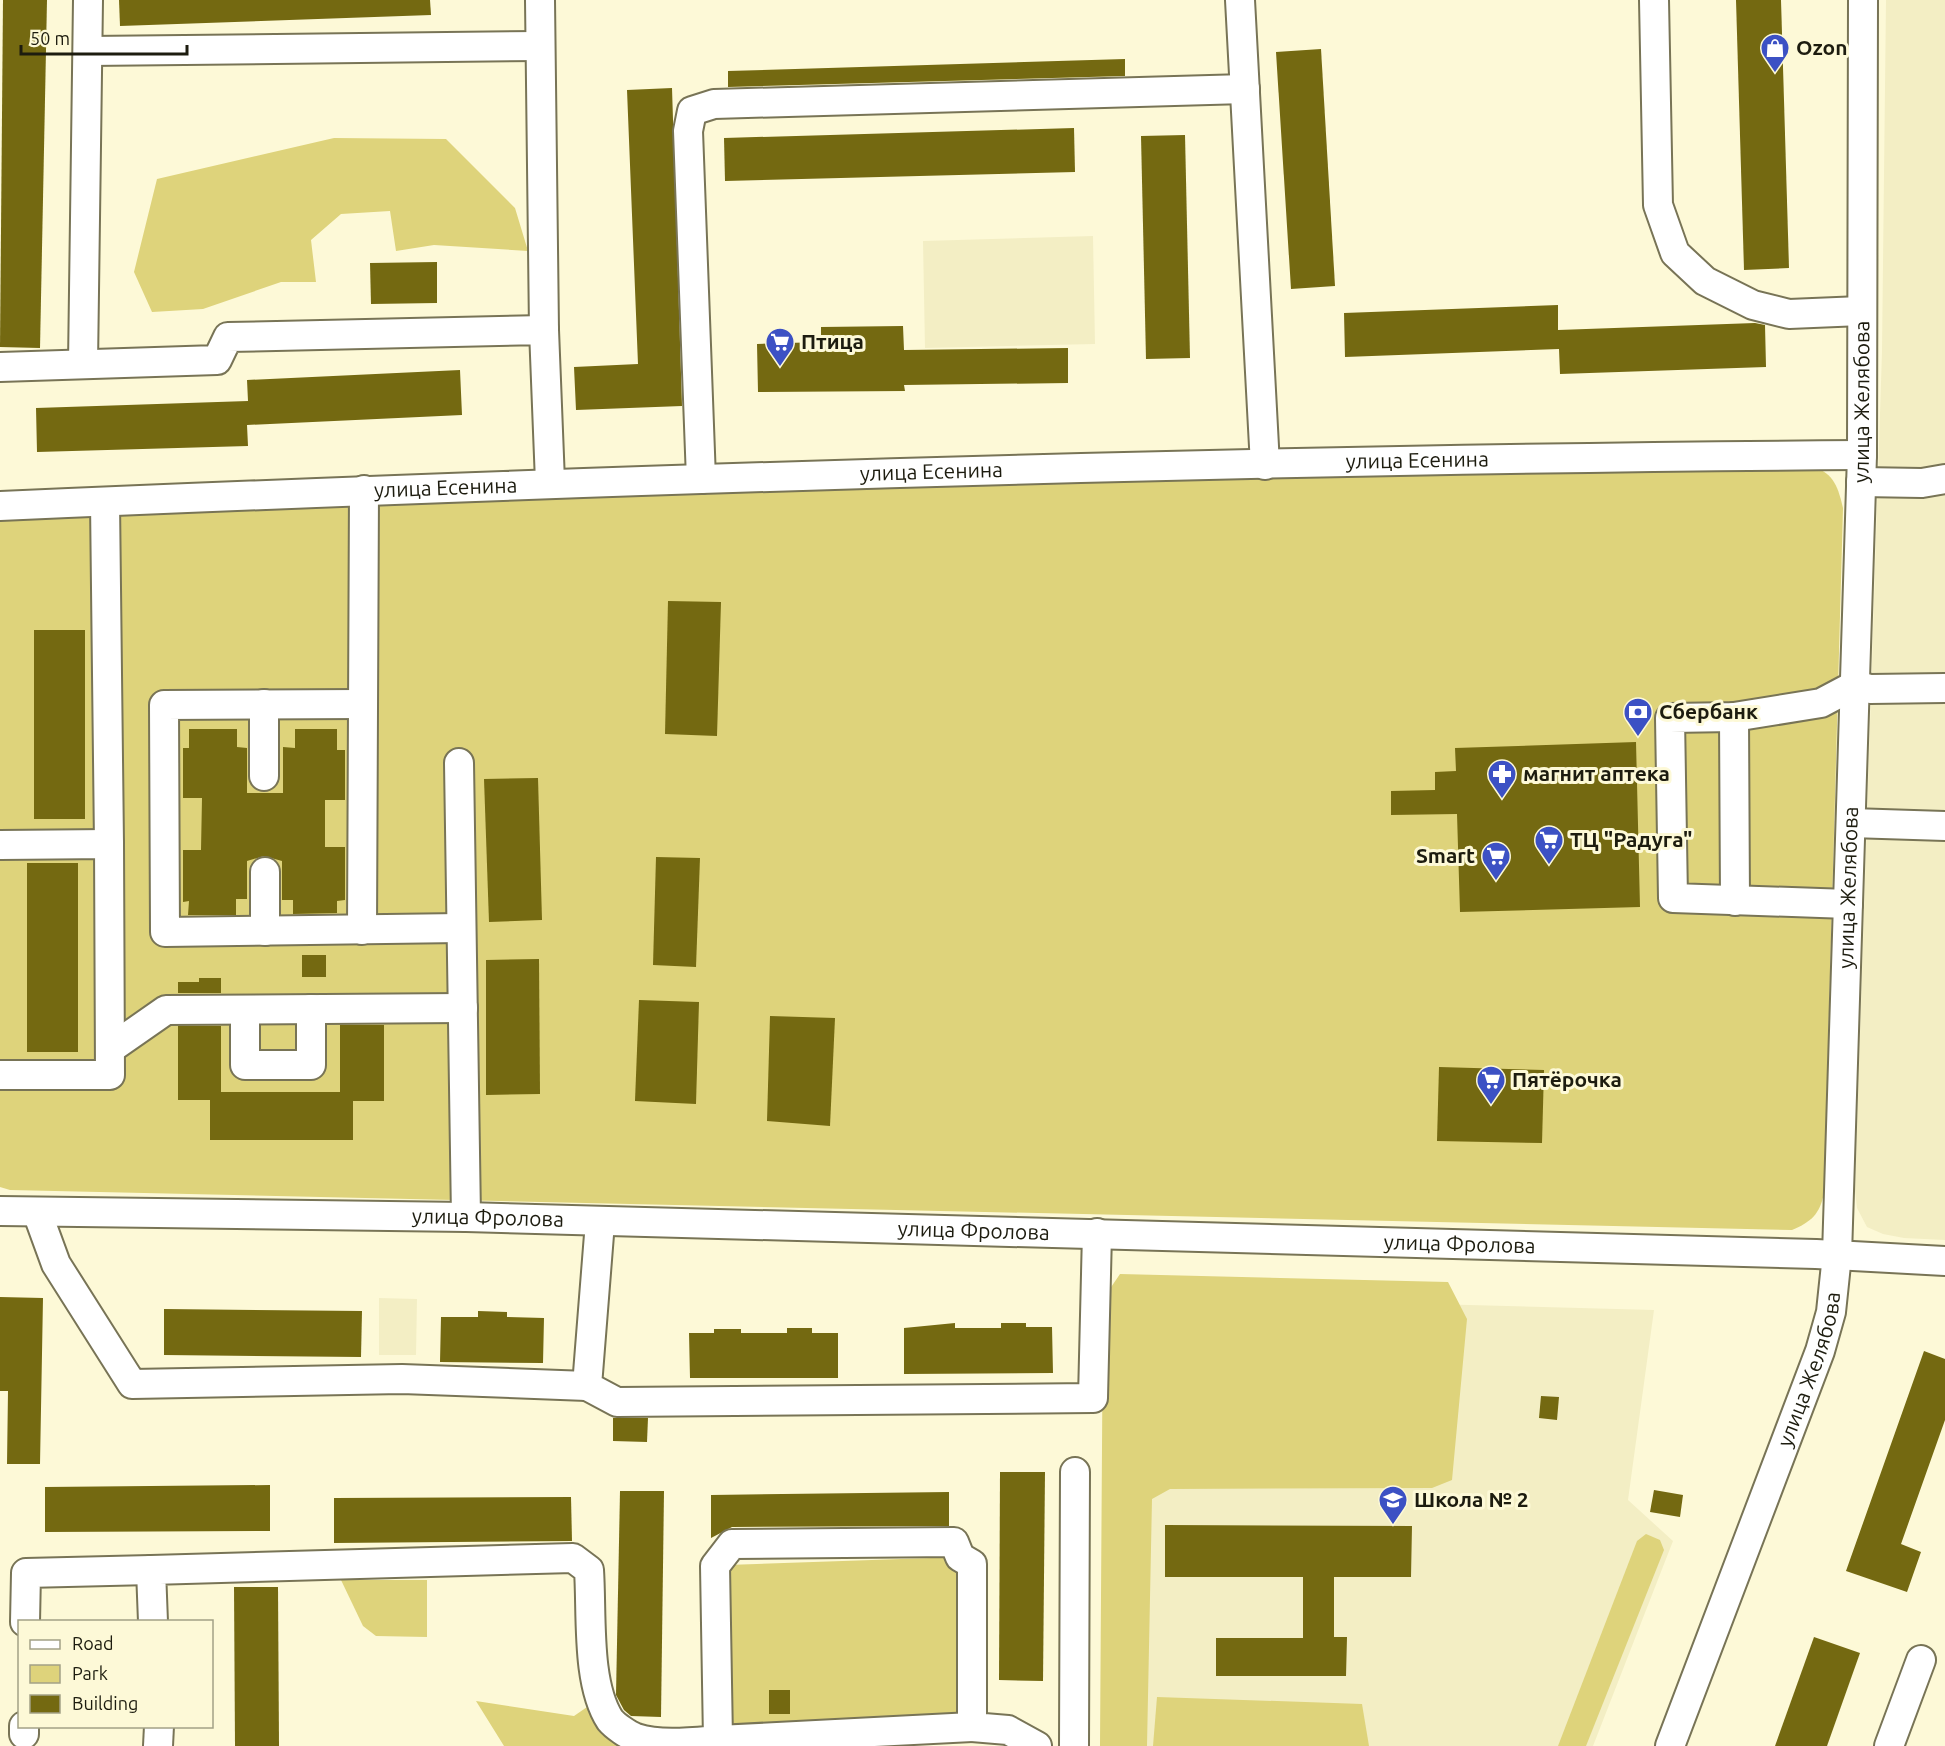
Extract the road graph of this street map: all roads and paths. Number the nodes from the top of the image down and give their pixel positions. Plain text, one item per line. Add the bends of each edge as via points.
1 (88, 0) edge
2 (540, 0) edge
3 (1240, 0) edge
4 (1654, 0) edge
5 (1863, 0) edge
6 (540, 46) junction
7 (89, 51) junction
8 (1245, 89) junction
9 (1861, 311) junction
10 (544, 330) junction
11 (83, 364) junction
12 (0, 367) edge
13 (1265, 465) junction
14 (1862, 469) junction
15 (701, 479) junction
16 (1945, 479) edge
17 (550, 482) junction
18 (364, 490) junction
19 (105, 502) junction
20 (0, 506) edge
21 (1855, 685) junction
22 (1945, 688) edge
23 (264, 704) junction
24 (363, 704) junction
25 (1734, 717) junction
26 (459, 763) dead end
27 (264, 776) dead end
28 (1851, 823) junction
29 (1945, 826) edge
30 (109, 844) junction
31 (0, 845) edge
32 (265, 872) dead end
33 (1735, 901) junction
34 (1848, 904) junction
35 (461, 928) junction
36 (362, 930) junction
37 (265, 931) junction
38 (462, 1008) junction
39 (310, 1009) junction
40 (245, 1010) junction
41 (110, 1049) junction
42 (0, 1075) edge
43 (0, 1211) edge
44 (37, 1212) junction
45 (466, 1217) junction
46 (600, 1222) junction
47 (1096, 1233) junction
48 (1838, 1255) junction
49 (1945, 1261) edge
50 (588, 1386) junction
51 (1075, 1472) dead end
52 (151, 1570) junction
53 (25, 1620) edge
54 (153, 1620) edge
55 (1921, 1660) dead end
56 (972, 1727) junction
57 (159, 1728) edge
58 (869, 1739) edge
59 (718, 1740) junction
60 (795, 1741) edge
61 (158, 1746) edge
62 (1037, 1746) edge
63 (1074, 1746) edge
64 (1670, 1746) edge
65 (1889, 1746) edge

1 - 7 street
2 - 6 street
3 - 8 street
4 - 9 street via 1658,206 1676,253 1705,281 1753,305 1789,314
5 - 9 street, улица Желябова
6 - 7 street
6 - 10 street
7 - 11 street
8 - 13 street
8 - 15 street via 714,104 692,111 688,131
9 - 14 street, улица Желябова
10 - 11 street via 228,337 217,360
10 - 17 street
11 - 12 street
13 - 14 street, улица Есенина
13 - 15 street, улица Есенина via 981,469
14 - 16 street, улица Есенина via 1922,483
14 - 21 street, улица Желябова
15 - 17 street, улица Есенина
17 - 18 street, улица Есенина
18 - 19 street, улица Есенина
18 - 24 street
19 - 20 street, улица Есенина
19 - 30 street
21 - 22 street via 1870,689
21 - 25 street via 1821,703
21 - 28 street, улица Желябова
23 - 24 street
23 - 27 street
23 - 37 street via 164,705 165,932
24 - 36 street
25 - 33 street
25 - 33 street via 1670,718 1673,897
26 - 35 street
28 - 29 street
28 - 34 street, улица Желябова
30 - 31 street
30 - 41 street
32 - 37 street
33 - 34 street
34 - 48 street, улица Желябова
35 - 36 street
35 - 38 street
36 - 37 street
38 - 39 street
38 - 45 street
39 - 40 street
39 - 40 street via 311,1065 245,1065
40 - 41 street via 166,1010
41 - 42 street via 110,1075
43 - 44 street, улица Фролова
44 - 45 street, улица Фролова
44 - 50 street via 56,1263 132,1384 402,1379
45 - 46 street, улица Фролова
46 - 47 street, улица Фролова
46 - 50 street
47 - 48 street, улица Фролова
47 - 50 street via 1093,1398 617,1402
48 - 49 street, улица Фролова
48 - 64 street, улица Желябова via 1831,1312 1820,1351
51 - 63 street
52 - 53 street via 26,1573
52 - 54 street
52 - 59 street via 573,1558 589,1570 595,1673 599,1698 611,1722 637,1739 664,1744
55 - 65 street
56 - 58 street
56 - 59 street via 972,1564 960,1557 954,1542 732,1544 715,1566
56 - 62 street via 1008,1730
57 - 61 street
58 - 60 street
59 - 60 street

